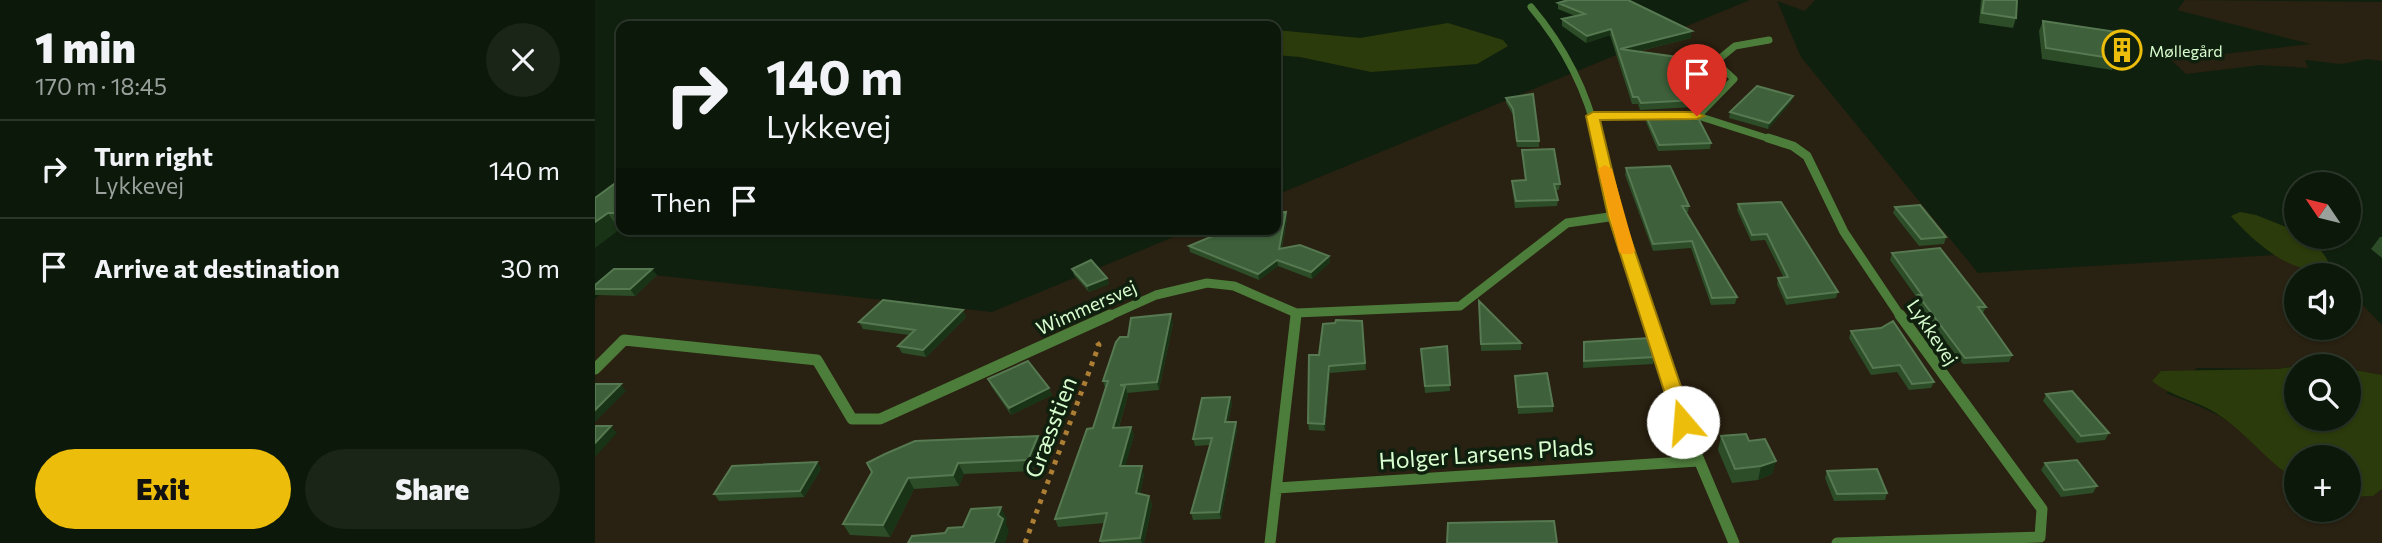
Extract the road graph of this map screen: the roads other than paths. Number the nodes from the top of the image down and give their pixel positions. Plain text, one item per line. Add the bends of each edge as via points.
1 (1531, 6) dead end
2 (1769, 40) dead end
3 (1593, 116) junction
4 (1697, 116) junction
5 (1616, 216) junction
6 (1296, 313) junction
7 (595, 369) edge
8 (1698, 461) junction
9 (1277, 488) junction
10 (1270, 543) edge
11 (1734, 543) edge
12 (1837, 543) edge

1 - 3 lane via 1556,37
2 - 4 lane via 1735,46 1719,60 1734,79
3 - 4 lane, Lykkevej
3 - 5 lane
4 - 12 lane, Lykkevej via 1793,146 1807,156 1844,232 1935,368 2042,509 2040,537
5 - 6 lane, Wimmersvej via 1567,223 1460,306
5 - 8 lane
6 - 7 lane, Wimmersvej via 1234,286 1207,283 1156,295 880,419 852,419 817,360 624,341
6 - 9 lane
8 - 9 lane, Holger Larsens Plads
8 - 11 lane
9 - 10 lane

